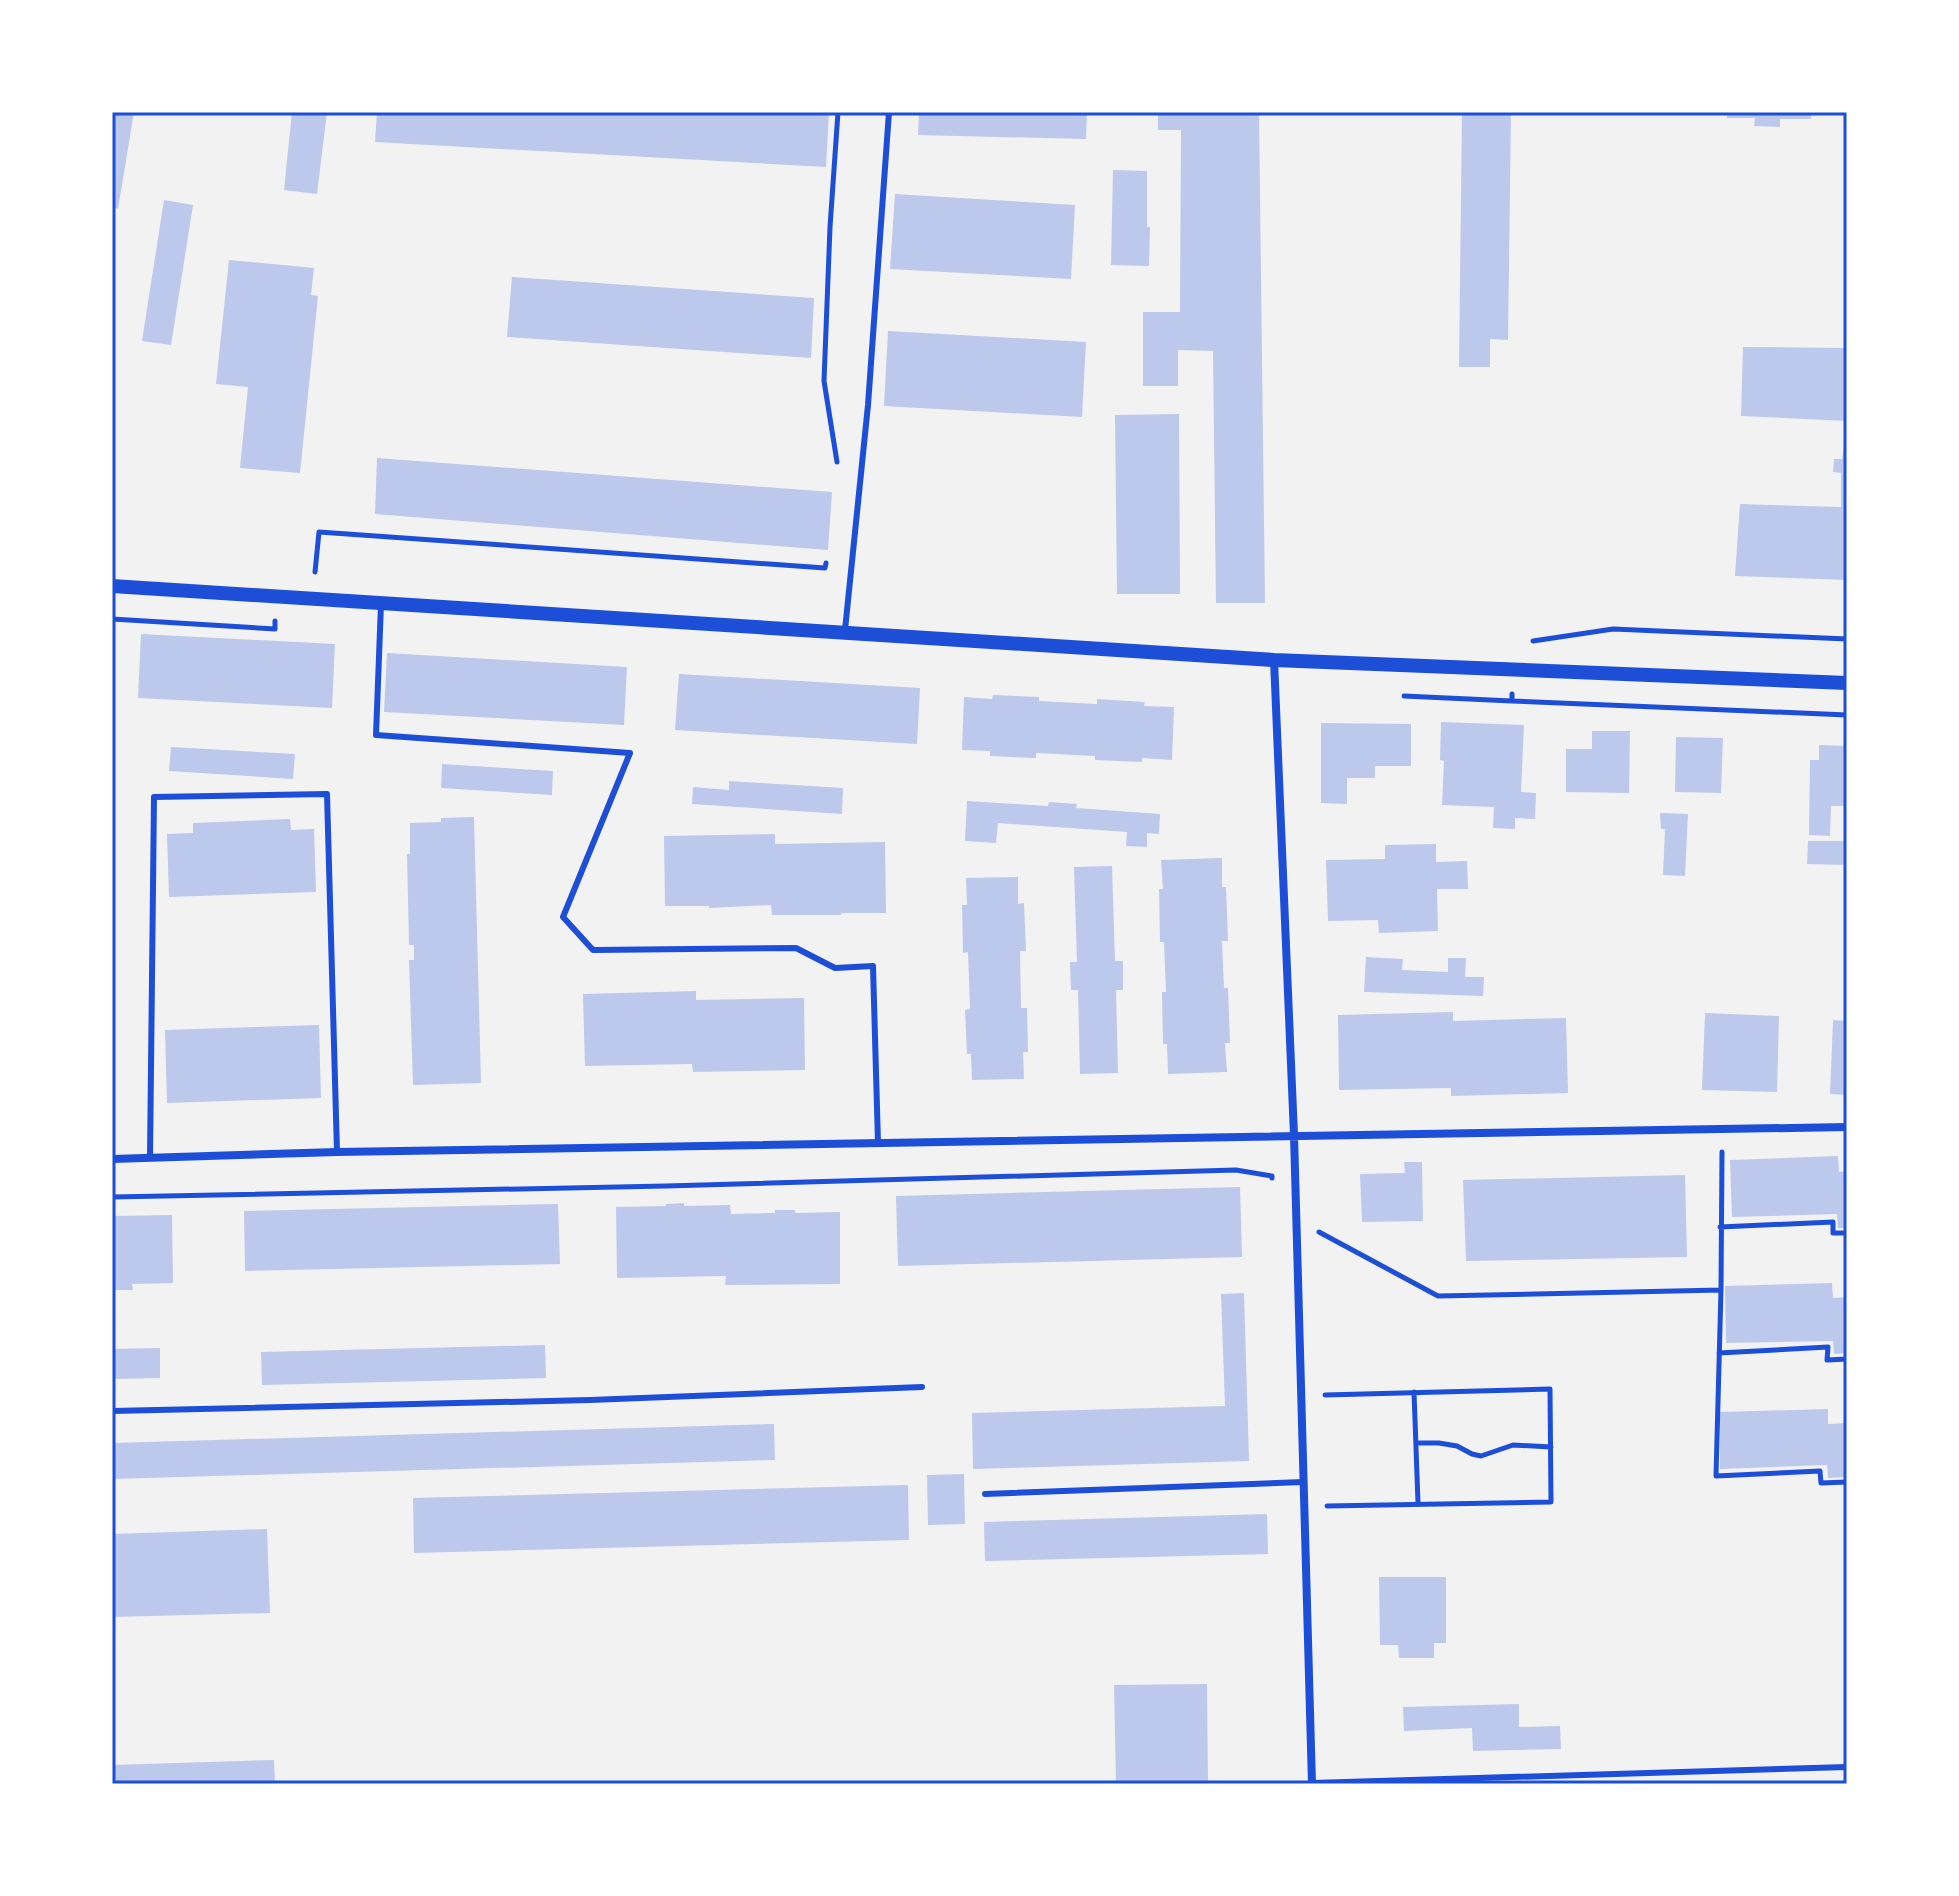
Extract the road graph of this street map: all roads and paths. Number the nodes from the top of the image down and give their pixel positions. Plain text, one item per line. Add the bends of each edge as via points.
1 (838, 112) edge
2 (889, 112) edge
3 (835, 475) dead end
4 (827, 552) dead end
5 (303, 571) dead end
6 (112, 586) edge
7 (381, 604) junction
8 (845, 632) junction
9 (1847, 639) edge
10 (1531, 641) dead end
11 (1274, 660) junction
12 (1513, 670) junction
13 (1847, 683) edge
14 (1390, 695) dead end
15 (1512, 701) junction
16 (1847, 715) edge
17 (1847, 1127) edge
18 (1722, 1128) junction
19 (1294, 1135) junction
20 (878, 1143) junction
21 (337, 1152) junction
22 (150, 1158) junction
23 (112, 1159) edge
24 (1272, 1191) dead end
25 (112, 1197) edge
26 (1720, 1227) junction
27 (1314, 1229) dead end
28 (1847, 1233) edge
29 (1721, 1290) junction
30 (1719, 1353) junction
31 (1847, 1359) edge
32 (922, 1387) dead end
33 (1414, 1392) junction
34 (1319, 1395) dead end
35 (112, 1411) edge
36 (1417, 1443) junction
37 (1551, 1447) junction
38 (1303, 1482) junction
39 (1847, 1482) edge
40 (985, 1494) dead end
41 (1418, 1503) junction
42 (1323, 1506) dead end
43 (1847, 1767) edge
44 (1312, 1783) edge

1 - 3 path via 824,381
2 - 8 lane
4 - 5 path via 825,568 319,532 316,572
6 - 7 street
7 - 8 street
7 - 20 lane via 376,735 630,753 563,917 593,950 796,948 835,968 873,966
8 - 11 street
9 - 10 path via 1613,629
11 - 12 street
11 - 19 street
12 - 13 street
12 - 15 path
14 - 15 path
15 - 16 path
17 - 18 street
18 - 19 street
18 - 26 path
19 - 20 street
19 - 38 street
20 - 21 street
21 - 22 street
21 - 22 lane via 327,794 154,797
22 - 23 street
24 - 25 path via 1272,1176 1236,1170
26 - 28 path via 1833,1222 1833,1233
26 - 29 path
27 - 29 path via 1438,1296
29 - 30 path
30 - 31 path via 1828,1347 1827,1360
30 - 39 path via 1716,1476 1820,1471 1821,1483
32 - 35 lane
33 - 34 path
33 - 36 path
33 - 37 path via 1550,1389
36 - 37 path via 1457,1446 1481,1456 1513,1445
36 - 41 path
37 - 41 path via 1551,1502
38 - 40 lane
38 - 44 street
41 - 42 path
43 - 44 lane

